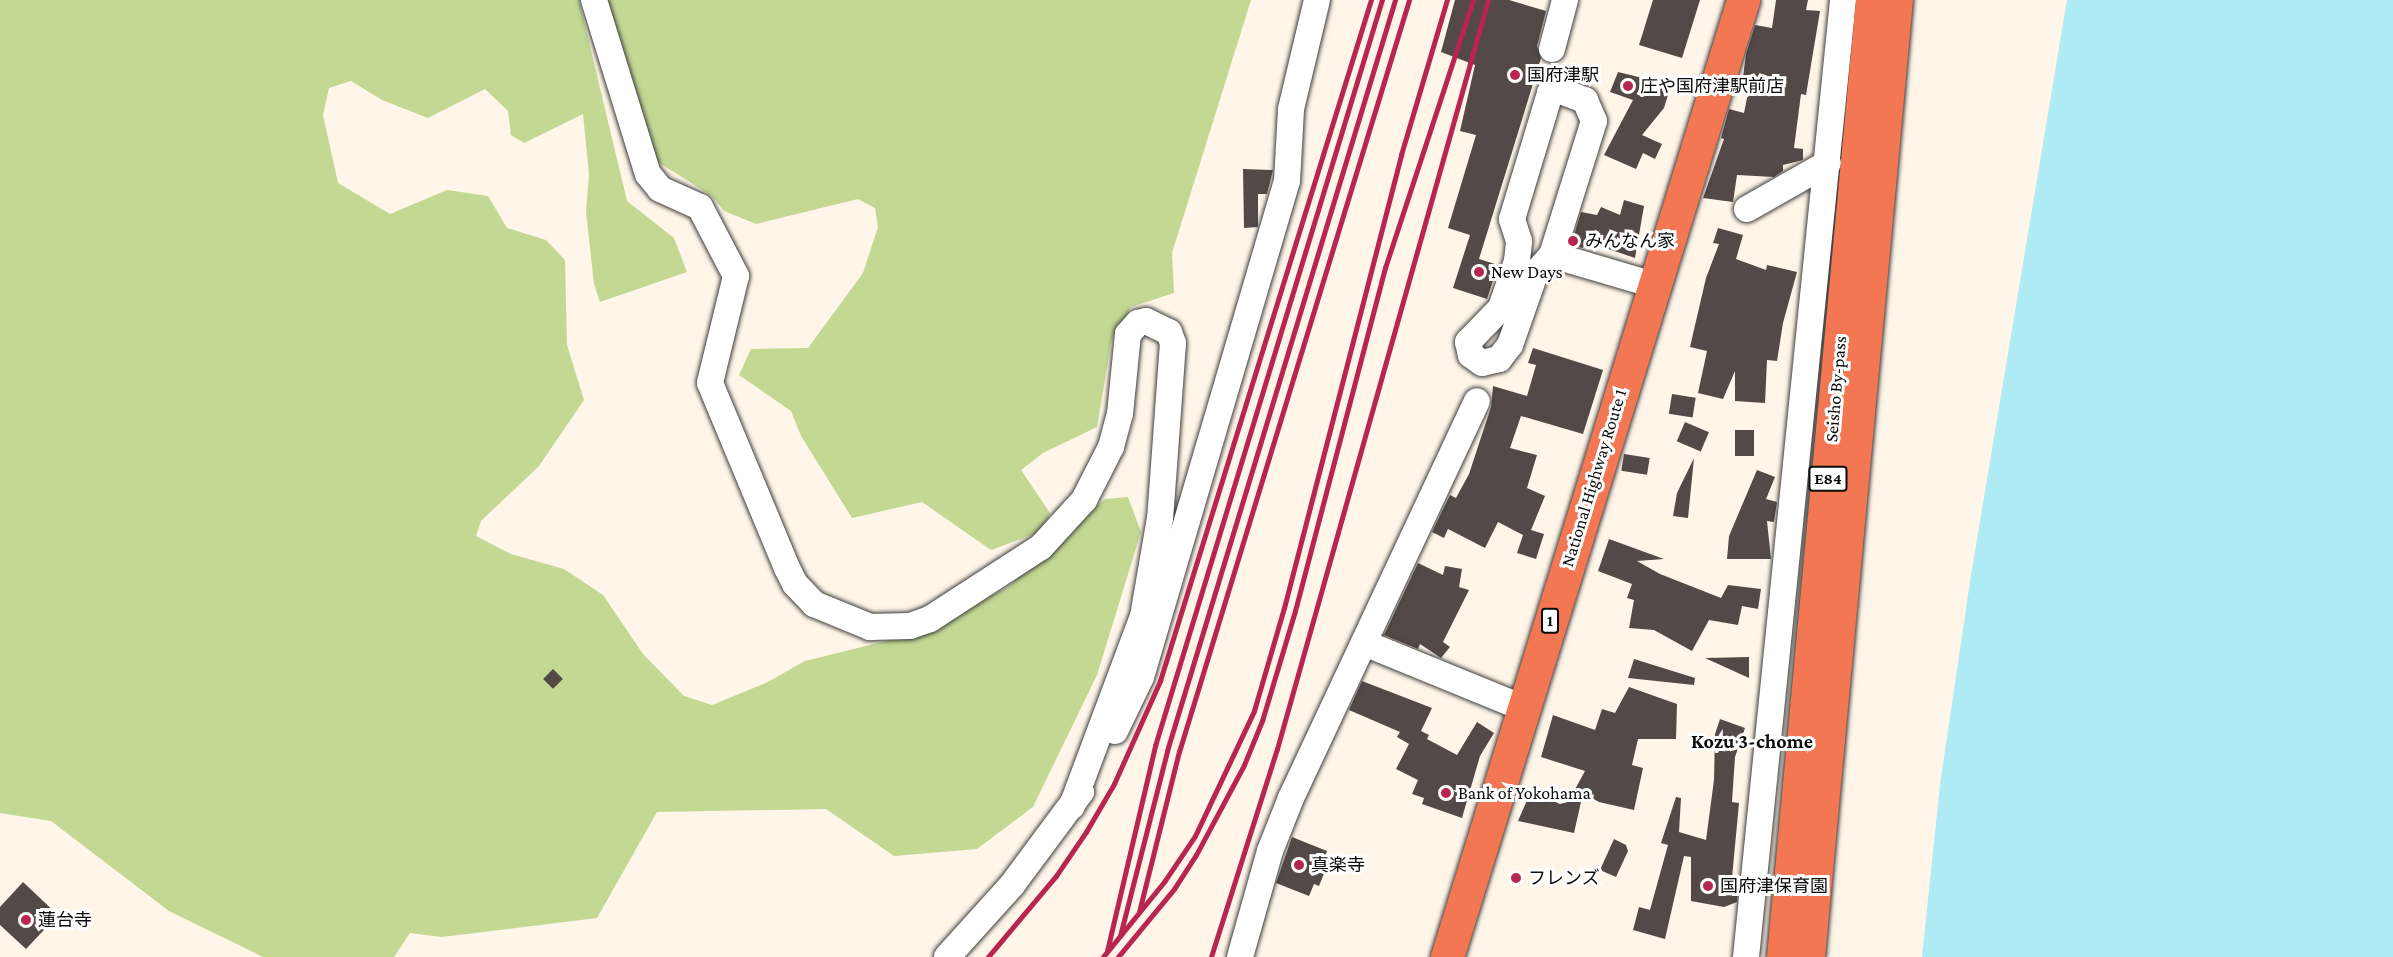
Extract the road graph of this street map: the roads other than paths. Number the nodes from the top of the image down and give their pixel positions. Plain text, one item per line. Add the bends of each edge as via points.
1 (594, 0) edge
2 (1317, 0) edge
3 (1565, 0) edge
4 (1743, 0) edge
5 (1844, 0) edge
6 (1872, 0) edge
7 (1896, 0) edge
8 (1552, 49) dead end
9 (1828, 163) junction
10 (1747, 210) dead end
11 (1552, 255) junction
12 (1654, 285) junction
13 (1477, 401) dead end
14 (1364, 643) junction
15 (1523, 708) junction
16 (1072, 806) junction
17 (947, 957) edge
18 (1240, 957) edge
19 (1447, 957) edge
20 (1746, 957) edge
21 (1783, 957) edge
22 (1808, 957) edge

1 - 16 street via 648,174 660,189 700,207 736,276 710,383 787,568 795,584 814,604 870,627 910,626 930,619 1041,546 1084,500 1111,447 1120,414 1128,334 1138,323 1146,321 1169,332 1173,343 1160,518 1143,616
2 - 16 street via 1291,109 1287,181 1141,677 1095,774
3 - 8 street
4 - 12 highway, National Highway Route 1 / 1
5 - 9 street
6 - 21 highway, Seisho By-pass / E84
7 - 22 highway, Seisho By-pass / E84
9 - 10 street
9 - 20 street
11 - 11 street via 1535,274 1510,345 1493,363 1476,360 1468,342 1501,308 1517,261 1519,241 1512,219 1550,93 1561,91 1585,100 1594,121
11 - 12 street
12 - 15 highway, National Highway Route 1 / 1
13 - 14 street
14 - 15 street
14 - 18 street via 1270,851
15 - 19 highway, National Highway Route 1 / 1
16 - 17 street via 1012,885

